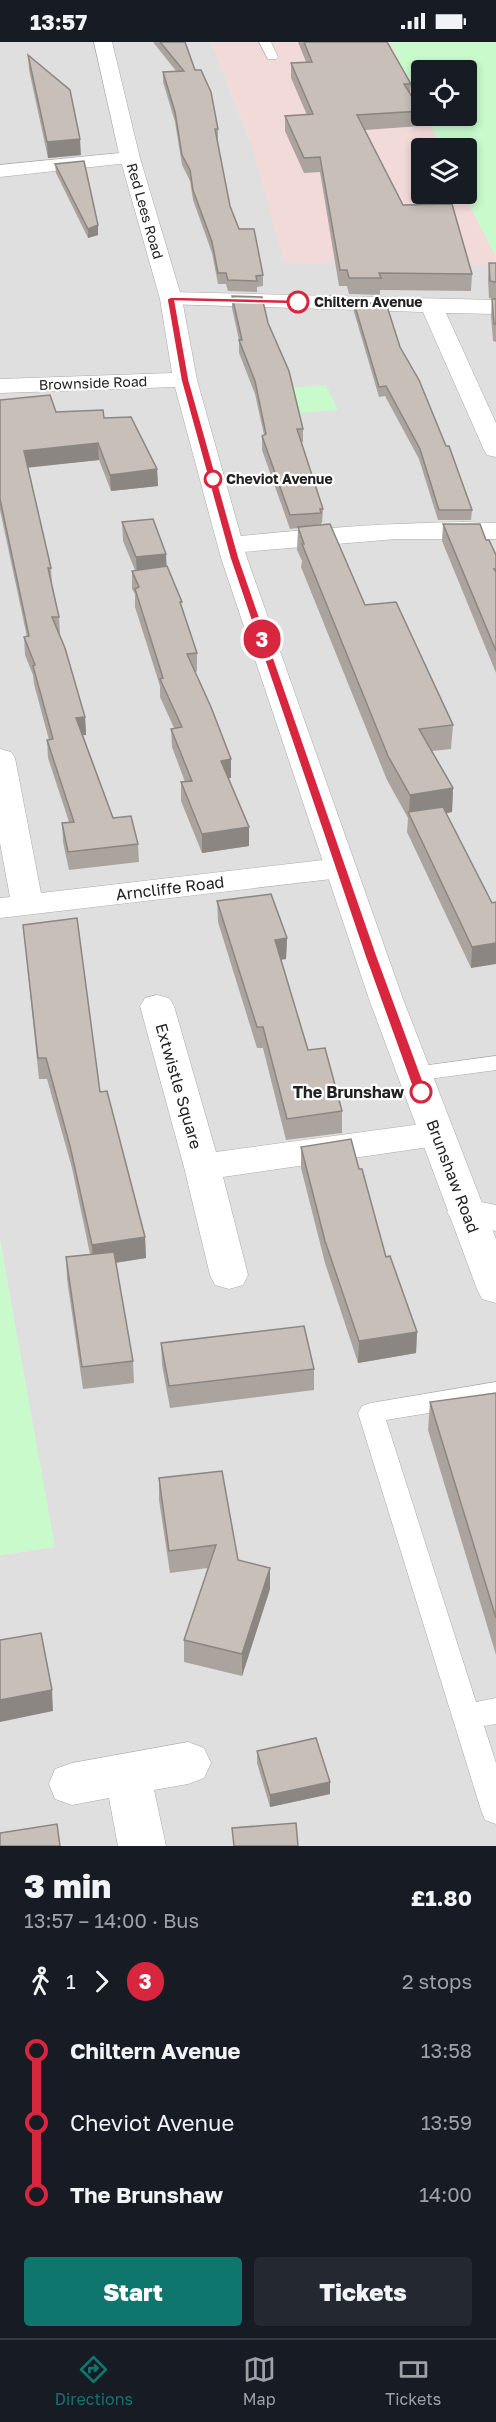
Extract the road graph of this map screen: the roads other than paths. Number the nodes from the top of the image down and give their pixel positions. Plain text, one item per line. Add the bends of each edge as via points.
1 (103, 42) edge
2 (265, 42) edge
3 (272, 57) dead end
4 (130, 159) junction
5 (0, 171) edge
6 (171, 299) junction
7 (431, 305) junction
8 (496, 307) edge
9 (185, 380) junction
10 (0, 386) edge
11 (496, 450) edge
12 (496, 531) edge
13 (231, 545) junction
14 (0, 758) edge
15 (340, 868) junction
16 (14, 906) edge
17 (157, 1006) dead end
18 (496, 1063) edge
19 (414, 1074) junction
20 (436, 1134) junction
21 (202, 1167) junction
22 (481, 1215) edge
23 (229, 1275) dead end
24 (496, 1289) edge
25 (496, 1392) edge
26 (496, 1712) edge
27 (466, 1716) junction
28 (188, 1763) dead end
29 (128, 1775) junction
30 (72, 1784) dead end
31 (496, 1810) edge
32 (142, 1846) edge

1 - 4 street, Red Lees Road
2 - 3 lane
4 - 5 street
4 - 6 street, Red Lees Road
6 - 7 street
6 - 9 street, Red Lees Road
7 - 8 street
7 - 11 street
9 - 10 street, Brownside Road
9 - 13 street, Brunshaw Road
12 - 13 street via 348,533
13 - 15 street, Brunshaw Road
14 - 16 street
15 - 16 street, Arncliffe Road
15 - 19 street, Brunshaw Road
17 - 21 street, Extwistle Square
18 - 19 lane
19 - 20 street, Brunshaw Road
20 - 21 street, Extwistle Square
20 - 22 street, Brunshaw Road
21 - 23 street, Extwistle Square
22 - 24 street, Brunshaw Road
25 - 27 lane via 371,1413
26 - 27 lane
27 - 31 lane
28 - 29 street
29 - 30 street
29 - 32 street

